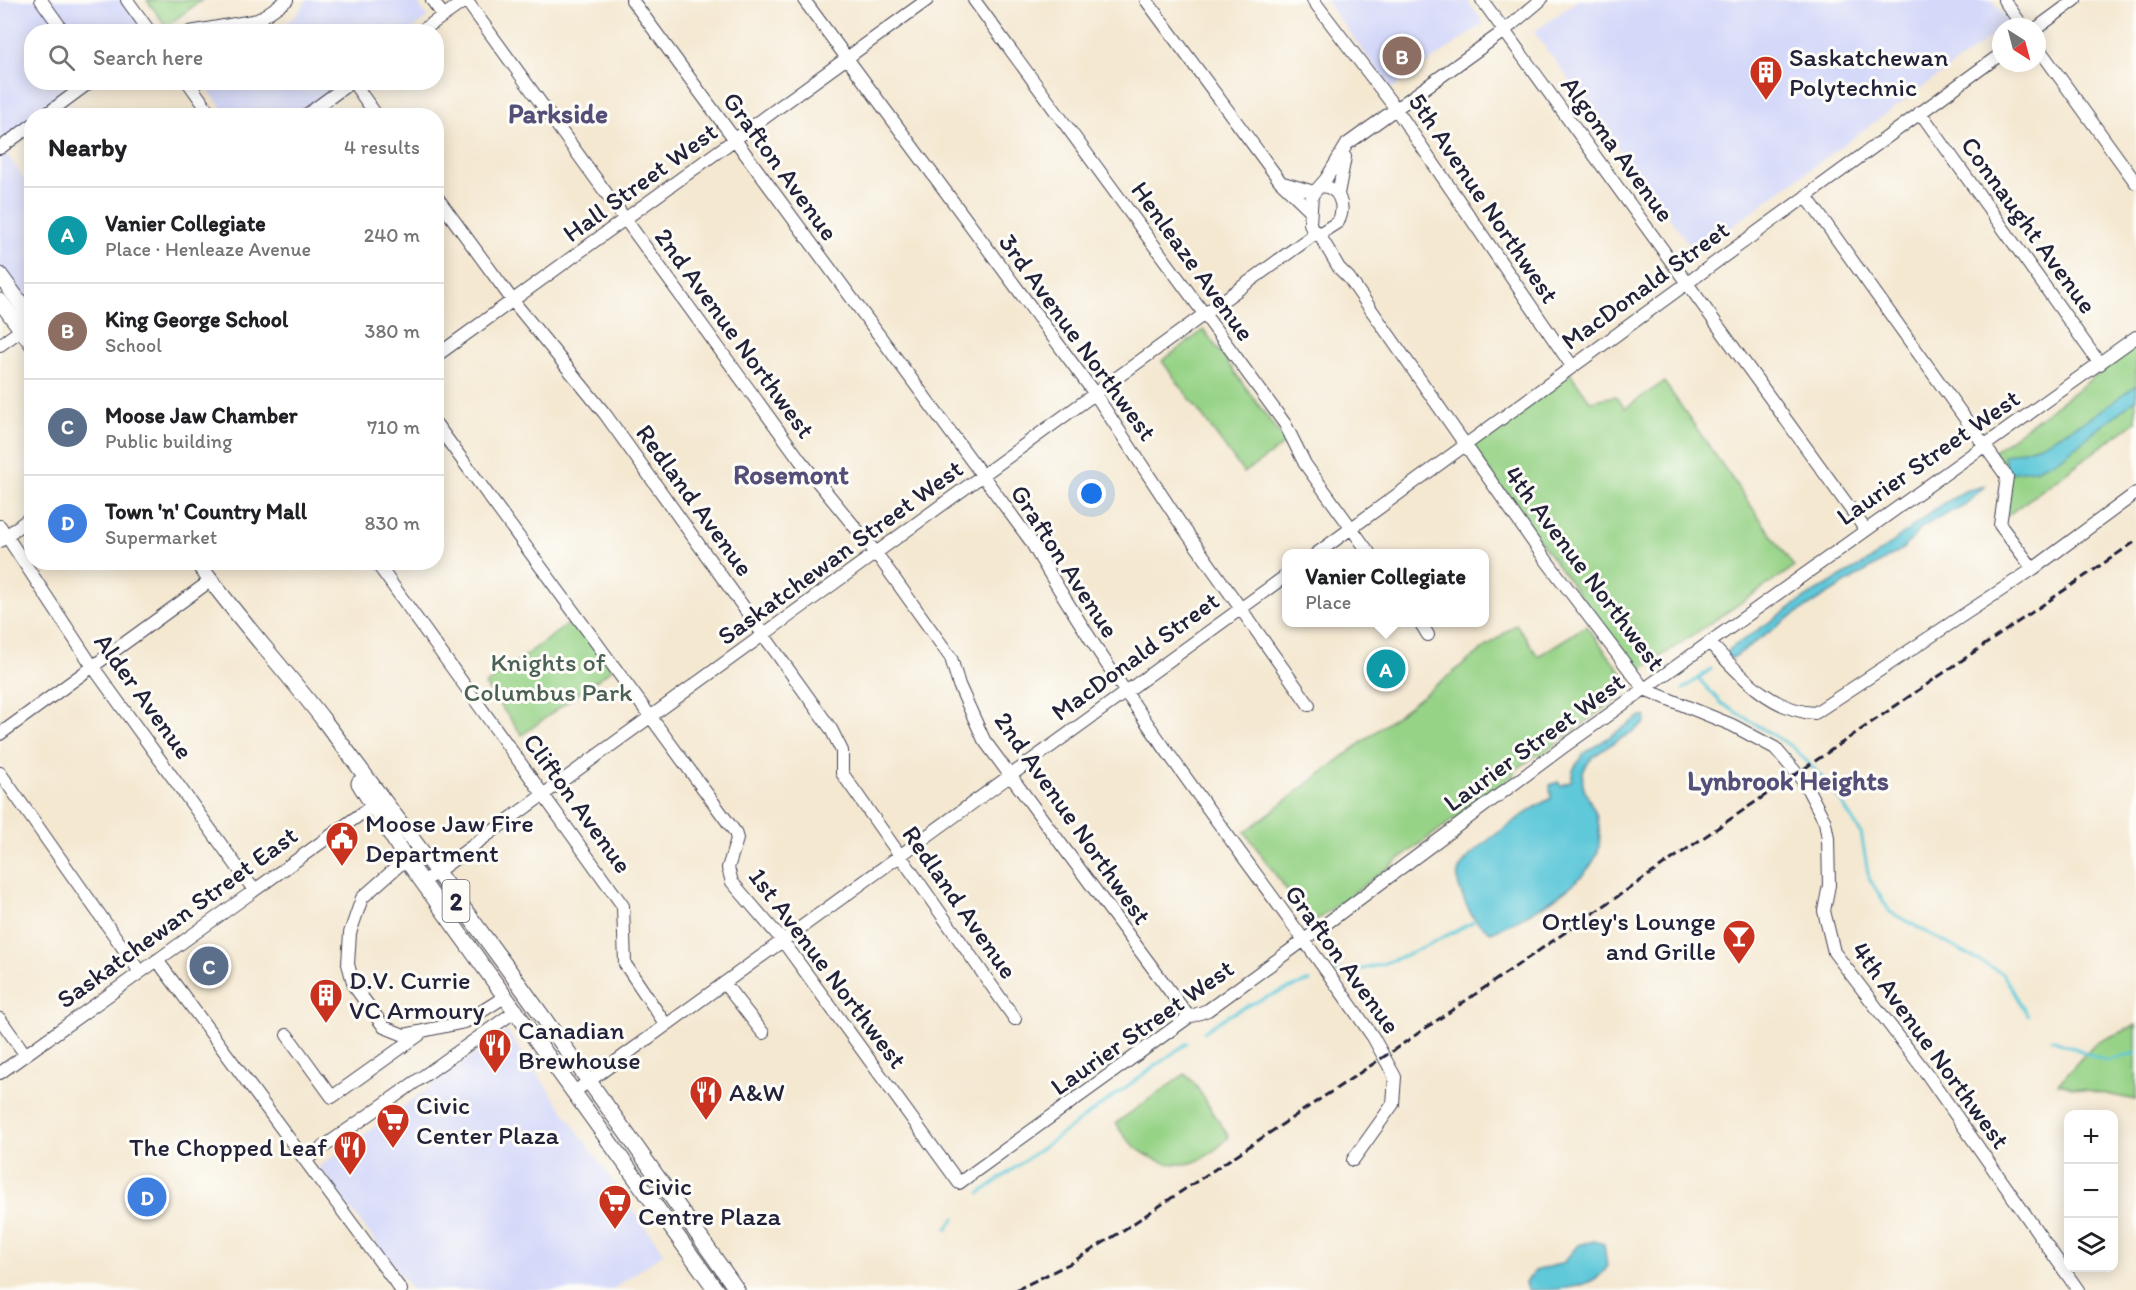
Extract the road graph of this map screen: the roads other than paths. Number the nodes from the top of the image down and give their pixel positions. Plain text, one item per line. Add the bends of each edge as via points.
1 (41, 0) edge
2 (127, 0) edge
3 (287, 0) edge
4 (432, 0) edge
5 (466, 0) edge
6 (632, 0) edge
7 (804, 0) edge
8 (927, 0) edge
9 (974, 0) edge
10 (1146, 0) edge
11 (1313, 0) edge
12 (1482, 0) edge
13 (1541, 0) edge
14 (2004, 0) edge
15 (2075, 0) edge
16 (442, 15) junction
17 (2017, 18) edge
18 (2046, 21) edge
19 (58, 24) edge
20 (144, 24) edge
21 (235, 24) edge
22 (430, 24) edge
23 (1504, 31) junction
24 (2046, 58) edge
25 (847, 59) junction
26 (1992, 60) edge
27 (79, 90) edge
28 (194, 90) edge
29 (341, 90) edge
30 (358, 90) edge
31 (55, 108) edge
32 (206, 108) edge
33 (316, 108) edge
34 (371, 108) edge
35 (1396, 110) junction
36 (1920, 112) junction
37 (24, 130) edge
38 (1362, 135) junction
39 (734, 140) junction
40 (1, 145) edge
41 (1280, 181) junction
42 (2136, 183) edge
43 (1317, 189) junction
44 (1338, 194) junction
45 (1806, 196) junction
46 (444, 207) edge
47 (1309, 209) junction
48 (625, 221) junction
49 (1332, 228) junction
50 (1315, 230) junction
51 (0, 275) edge
52 (1349, 278) junction
53 (1687, 283) junction
54 (0, 301) edge
55 (513, 301) junction
56 (24, 308) edge
57 (1204, 315) junction
58 (24, 325) edge
59 (24, 328) edge
60 (2136, 337) edge
61 (0, 345) edge
62 (444, 350) edge
63 (2100, 364) junction
64 (1572, 366) junction
65 (1095, 394) junction
66 (444, 435) edge
67 (1464, 445) junction
68 (1985, 446) junction
69 (981, 477) junction
70 (2136, 493) edge
71 (24, 521) edge
72 (1351, 527) junction
73 (1865, 529) junction
74 (2, 534) edge
75 (1322, 549) edge
76 (1366, 549) edge
77 (876, 553) junction
78 (24, 566) edge
79 (2033, 569) junction
80 (27, 570) edge
81 (202, 570) edge
82 (382, 570) edge
83 (1282, 579) edge
84 (210, 581) junction
85 (1240, 608) junction
86 (1423, 627) edge
87 (764, 635) junction
88 (1428, 635) dead end
89 (1710, 643) junction
90 (93, 667) junction
91 (1644, 689) junction
92 (1126, 690) junction
93 (1309, 705) dead end
94 (650, 718) junction
95 (0, 734) edge
96 (0, 773) edge
97 (1010, 775) junction
98 (544, 794) junction
99 (377, 802) junction
100 (898, 856) junction
101 (405, 859) junction
102 (429, 878) junction
103 (254, 890) junction
104 (782, 940) junction
105 (1303, 942) junction
106 (157, 960) junction
107 (140, 972) junction
108 (724, 983) junction
109 (506, 996) junction
110 (517, 1010) junction
111 (1189, 1017) junction
112 (0, 1019) edge
113 (1015, 1019) dead end
114 (666, 1025) junction
115 (422, 1032) junction
116 (763, 1033) dead end
117 (287, 1035) dead end
118 (25, 1054) junction
119 (0, 1073) edge
120 (590, 1081) junction
121 (574, 1092) junction
122 (305, 1160) junction
123 (1353, 1160) dead end
124 (959, 1183) joint
125 (401, 1290) edge
126 (716, 1290) edge
127 (737, 1290) edge
128 (2078, 1290) edge

1 - 19 street
2 - 20 street
3 - 21 street via 258,20
4 - 16 street
5 - 16 street
5 - 48 street, 2nd Avenue Northwest
6 - 39 street, Grafton Avenue
7 - 25 street, 3rd Avenue Northwest
8 - 25 street, Hall Street West
9 - 57 street, Henleaze Avenue
10 - 41 street
11 - 35 street, 5th Avenue Northwest
12 - 23 street, Algoma Avenue
13 - 23 street
14 - 17 street
15 - 18 street
16 - 22 street
23 - 35 street
23 - 53 street, Algoma Avenue
24 - 42 street
25 - 39 street, Hall Street West
25 - 65 street, 3rd Avenue Northwest
26 - 36 street, MacDonald Street
27 - 31 street
28 - 32 street
29 - 33 street
30 - 34 street
35 - 38 street
35 - 64 street, 5th Avenue Northwest
36 - 45 street, MacDonald Street
36 - 63 street, Connaught Avenue
37 - 40 street
38 - 43 street via 1341,151
38 - 44 street via 1344,158
39 - 48 street, Hall Street West
39 - 69 street, Grafton Avenue
41 - 43 street
41 - 47 street
43 - 44 street via 1332,189
43 - 47 street
44 - 49 street via 1342,216
45 - 53 street, MacDonald Street
45 - 68 street
46 - 55 street, Redland Avenue
47 - 50 street
48 - 55 street, Hall Street West
48 - 77 street, 2nd Avenue Northwest via 800,460
49 - 50 street
49 - 52 street, 4th Avenue Northwest via 1333,244
50 - 52 street, 4th Avenue Northwest
50 - 57 street, Saskatchewan Street West
51 - 56 main road
52 - 67 street, 4th Avenue Northwest
53 - 64 street, MacDonald Street
53 - 73 street, Algoma Avenue
54 - 58 main road
55 - 62 street, Hall Street West
55 - 87 street, Redland Avenue via 605,414
57 - 65 street, Saskatchewan Street West
57 - 72 street, Henleaze Avenue via 1285,424 1305,464
59 - 61 street
60 - 63 street, Laurier Street West
63 - 68 street, Laurier Street West
64 - 67 street, MacDonald Street
65 - 69 street, Saskatchewan Street West
65 - 85 street, 3rd Avenue Northwest
66 - 94 street, 1st Avenue Northwest
67 - 72 street, MacDonald Street
67 - 91 street, 4th Avenue Northwest
68 - 73 street, Laurier Street West
68 - 79 street via 2007,477 2000,525
69 - 77 street, Saskatchewan Street West
69 - 92 street, Grafton Avenue via 1030,540 1068,607
70 - 79 street
71 - 74 street
72 - 75 street, MacDonald Street
72 - 76 street, Henleaze Avenue
73 - 89 street, Laurier Street West
74 - 78 street, Alder Avenue
77 - 87 street, Saskatchewan Street West
77 - 97 street, 2nd Avenue Northwest via 951,658 984,740
79 - 89 street via 1815,713 1797,712 1749,684
80 - 90 street, Alder Avenue
81 - 84 main road, 2
82 - 98 street, Clifton Avenue
83 - 85 street, MacDonald Street
84 - 90 street
84 - 99 main road, 2 via 324,720
85 - 92 street, MacDonald Street
85 - 93 street, 3rd Avenue Northwest
86 - 88 street
87 - 94 street, Saskatchewan Street West
87 - 100 street, Redland Avenue via 831,729 842,751 842,773
89 - 91 street, Laurier Street West
90 - 95 street
90 - 103 street, Alder Avenue
91 - 105 street, Laurier Street West
91 - 128 street, 4th Avenue Northwest via 1732,725 1775,748 1804,782 1825,822 1828,838 1829,885 1824,911 1834,952 1927,1074
92 - 97 street, MacDonald Street
92 - 105 street, Grafton Avenue
94 - 98 street, Saskatchewan Street West
94 - 104 street, 1st Avenue Northwest via 735,832 728,868 732,882
96 - 107 street
97 - 100 street, MacDonald Street
97 - 111 street, 2nd Avenue Northwest
98 - 102 street, Saskatchewan Street West
98 - 114 street, Clifton Avenue via 623,906 625,964
99 - 101 main road, 2
99 - 102 main road, 2
99 - 103 street, Saskatchewan Street East
100 - 104 street, MacDonald Street
100 - 113 street, Redland Avenue
101 - 102 main road, 2
101 - 115 street via 362,898 350,933 348,964 354,986 384,1027 404,1035
102 - 109 main road, 2
102 - 120 main road, 2
103 - 106 street, Saskatchewan Street East
104 - 108 street, MacDonald Street
104 - 124 street, 1st Avenue Northwest
105 - 111 street, Laurier Street West via 1208,1010
105 - 123 street, Grafton Avenue via 1373,1036 1395,1077 1393,1104
106 - 107 street, Saskatchewan Street East
106 - 122 street
107 - 118 street, Saskatchewan Street East
108 - 114 street, MacDonald Street
108 - 116 street
109 - 110 main road, 2
109 - 115 street via 465,1022
110 - 121 main road, 2
110 - 122 street
111 - 124 street, Laurier Street West
112 - 118 street
114 - 120 street, MacDonald Street
115 - 117 street via 332,1097
118 - 119 street, Saskatchewan Street East
120 - 121 street, MacDonald Street
120 - 127 main road, 2
121 - 126 main road, 2
122 - 125 street

